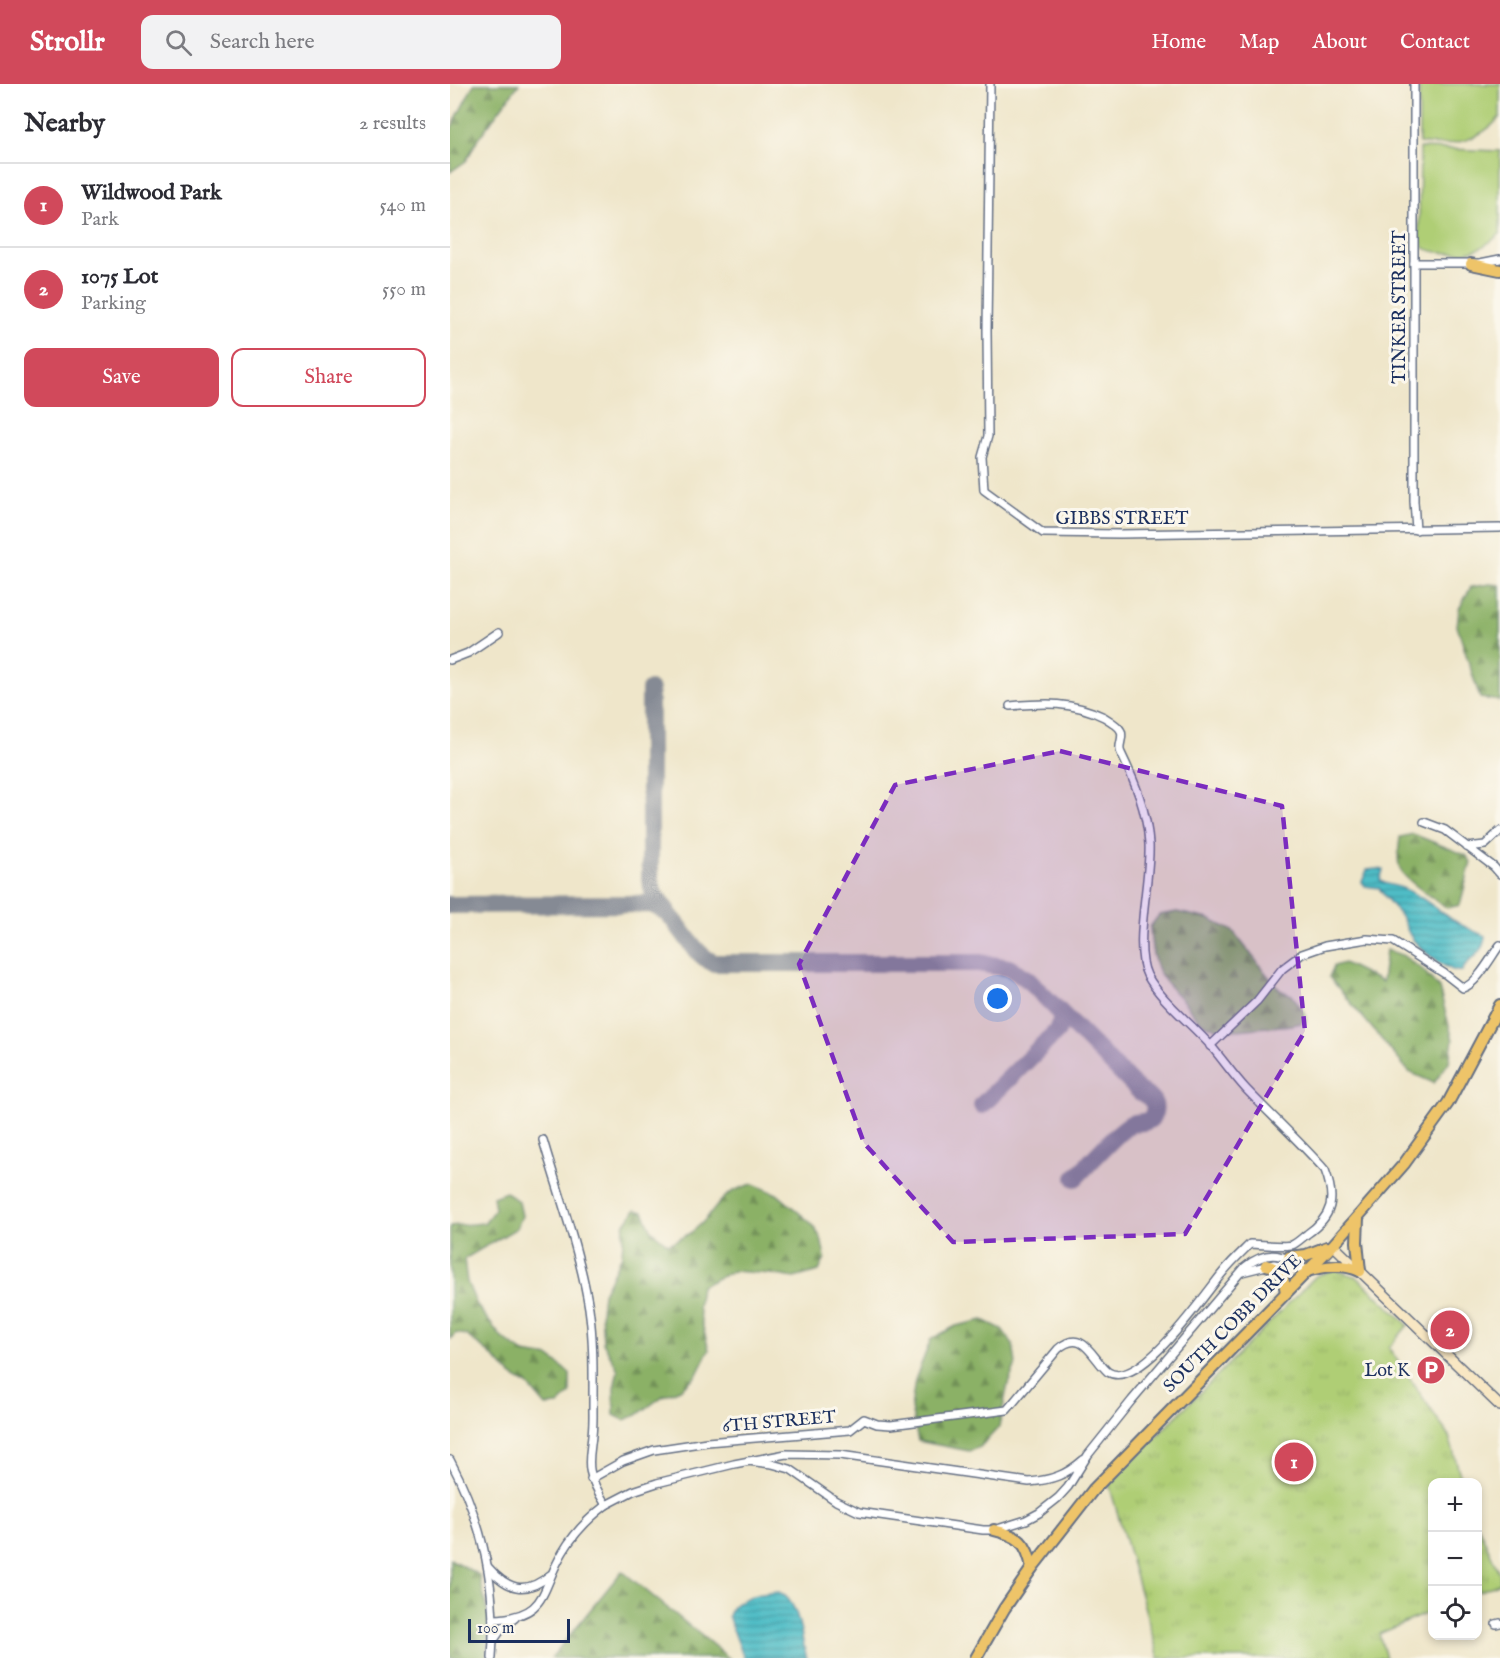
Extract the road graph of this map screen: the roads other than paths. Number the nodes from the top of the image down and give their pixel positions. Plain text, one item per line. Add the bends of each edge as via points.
1 (1414, 84) edge
2 (991, 85) edge
3 (1500, 260) edge
4 (1414, 263) junction
5 (1472, 264) junction
6 (1500, 270) edge
7 (1500, 528) edge
8 (1416, 530) junction
9 (499, 632) dead end
10 (450, 660) edge
11 (1010, 706) dead end
12 (1424, 822) dead end
13 (1500, 831) edge
14 (1467, 847) junction
15 (1500, 874) edge
16 (1500, 945) edge
17 (1500, 1005) edge
18 (1210, 1046) junction
19 (543, 1140) dead end
20 (1358, 1218) junction
21 (1333, 1245) junction
22 (1289, 1257) junction
23 (1266, 1265) junction
24 (1307, 1271) junction
25 (1360, 1271) junction
26 (1241, 1273) junction
27 (1286, 1293) junction
28 (1500, 1406) edge
29 (1088, 1455) junction
30 (450, 1460) edge
31 (748, 1461) junction
32 (591, 1479) junction
33 (606, 1505) junction
34 (994, 1530) junction
35 (488, 1566) junction
36 (1032, 1568) junction
37 (552, 1574) junction
38 (516, 1617) junction
39 (493, 1619) junction
40 (493, 1642) junction
41 (492, 1658) edge
42 (976, 1658) edge

1 - 4 street, TINKER STREET
2 - 8 street, GIBBS STREET via 988,436 982,457 984,490 1043,533
3 - 5 street
4 - 5 street
4 - 8 street, TINKER STREET
5 - 6 main road
7 - 8 street, GIBBS STREET
9 - 10 street
11 - 18 street via 1062,703 1089,710 1120,729 1119,750 1141,799 1149,844 1143,964 1155,987
12 - 14 street via 1445,830
13 - 14 street via 1485,845
14 - 15 street
16 - 18 street via 1468,987 1463,988 1393,941 1366,939 1308,951 1282,969
17 - 20 main road, SOUTH COBB DRIVE via 1435,1123
18 - 32 street, 6TH STREET via 1325,1170 1332,1200 1328,1214 1291,1245 1250,1244 1174,1335 1140,1365 1123,1375 1111,1375 1089,1349 1081,1343 1067,1342 1007,1410 891,1425 864,1419 850,1430 654,1450 629,1458
19 - 32 street via 590,1315 594,1393 588,1460
20 - 21 main road, SOUTH COBB DRIVE
20 - 25 main road
21 - 22 main road
21 - 24 main road, SOUTH COBB DRIVE
21 - 25 street
22 - 24 street
22 - 26 street via 1264,1257 1248,1264
23 - 24 street via 1280,1264
23 - 26 street
23 - 27 main road via 1280,1272
24 - 25 main road via 1335,1266
24 - 27 main road, SOUTH COBB DRIVE
25 - 28 street
26 - 29 street
27 - 36 main road, SOUTH COBB DRIVE via 1093,1490
29 - 31 street via 1060,1477 1029,1482 840,1455 786,1454
29 - 34 street via 1052,1504 1026,1520
30 - 35 street via 470,1503
31 - 33 street via 648,1485
31 - 34 street via 790,1469 859,1512
32 - 33 street
33 - 37 street via 576,1533
34 - 36 main road via 1023,1543
35 - 37 street via 507,1585 517,1588 534,1586
35 - 39 street
36 - 42 main road, SOUTH COBB DRIVE
37 - 38 street via 541,1600
38 - 39 street
38 - 40 street via 498,1632
39 - 40 street
40 - 41 street

